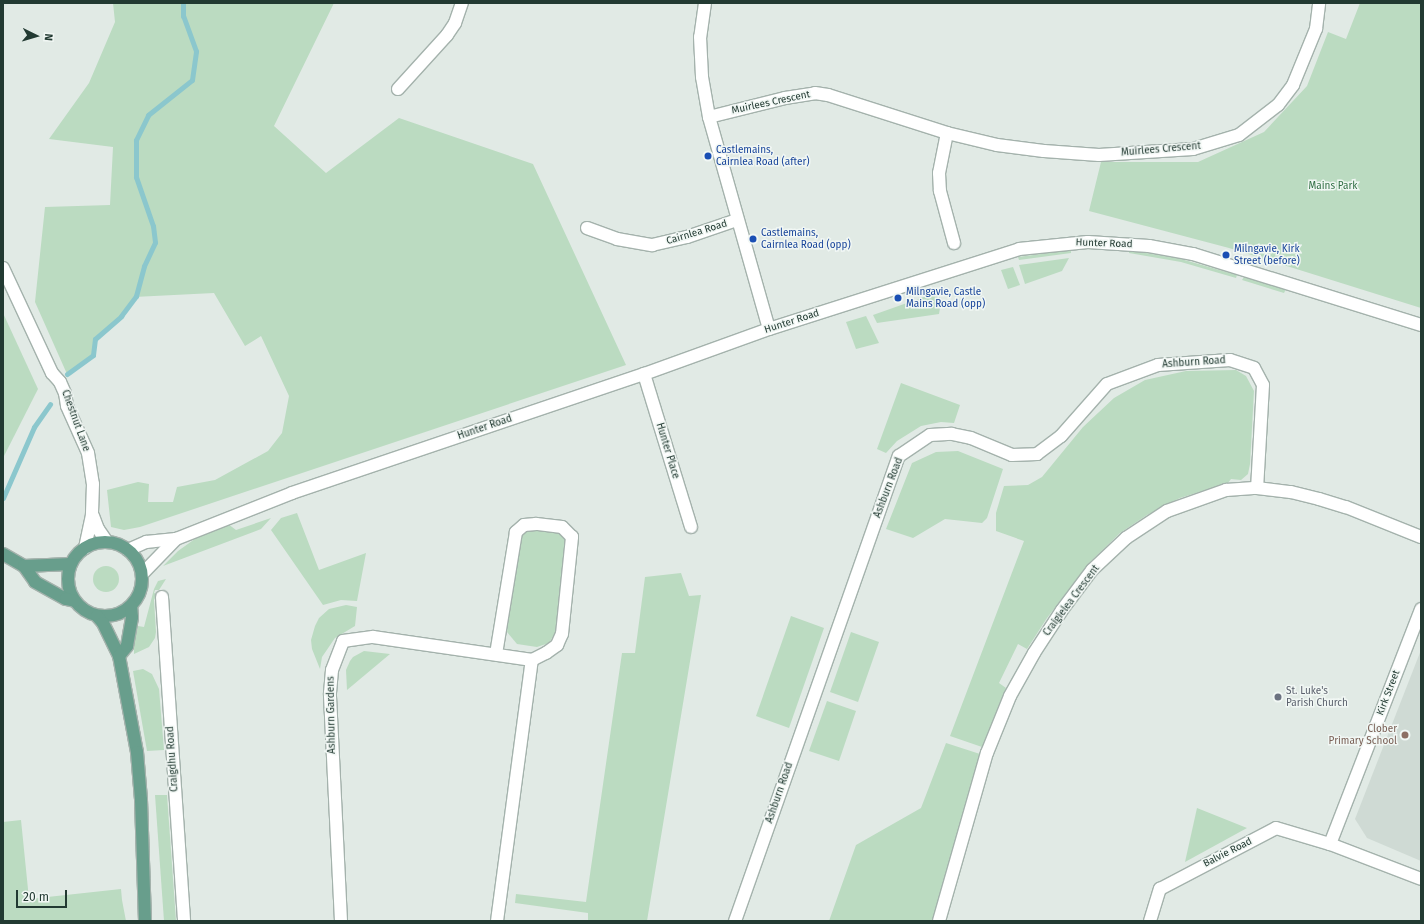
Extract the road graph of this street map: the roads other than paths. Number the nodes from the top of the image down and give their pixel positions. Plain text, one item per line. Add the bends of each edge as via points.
1 (462, 3) edge
2 (705, 3) edge
3 (1319, 3) edge
4 (398, 90) dead end
5 (709, 117) junction
6 (947, 132) junction
7 (737, 220) junction
8 (587, 228) dead end
9 (954, 243) dead end
10 (3, 268) edge
11 (1421, 325) edge
12 (769, 329) junction
13 (644, 374) junction
14 (1257, 488) junction
15 (92, 515) junction
16 (690, 527) dead end
17 (1421, 537) edge
18 (176, 539) junction
19 (107, 542) junction
20 (85, 548) junction
21 (128, 550) junction
22 (3, 554) edge
23 (71, 564) junction
24 (24, 566) junction
25 (142, 574) junction
26 (162, 597) dead end
27 (75, 601) junction
28 (131, 606) junction
29 (1421, 609) edge
30 (97, 616) junction
31 (496, 654) junction
32 (119, 656) junction
33 (532, 660) junction
34 (1330, 844) junction
35 (1421, 879) edge
36 (145, 921) edge
37 (184, 921) edge
38 (341, 921) edge
39 (497, 921) edge
40 (735, 921) edge
41 (940, 921) edge
42 (1150, 921) edge

1 - 4 street via 447,35
2 - 5 street via 700,37 702,77
3 - 6 street, Muirlees Crescent via 1316,29 1293,85 1284,98 1250,128 1213,145 1194,149 1099,155 997,145
5 - 6 street, Muirlees Crescent via 815,93 846,100
5 - 7 street
6 - 9 street via 941,155 940,185
7 - 8 street, Cairnlea Road via 681,239 652,245 617,239
7 - 12 street
10 - 15 street, Chestnut Lane via 52,373 65,392 67,406 88,453 93,484
11 - 12 street, Hunter Road via 1193,254 1148,246 1088,242 1019,249
12 - 13 street, Hunter Road
13 - 16 street, Hunter Place
13 - 18 street, Hunter Road via 292,493
14 - 17 street, Craigielea Crescent via 1291,492 1346,507
14 - 40 street, Ashburn Road via 1263,386 1254,368 1230,360 1158,364 1106,384 1061,436 1037,454 1012,455 971,438 952,434 930,435 899,456
14 - 41 street, Craigielea Crescent via 1226,490 1167,511 1126,538 1092,570 1062,610 1010,696 987,753
15 - 19 street, Chestnut Lane
15 - 20 street, Chestnut Lane
18 - 21 street, Hunter Road via 146,542
18 - 25 street, Hunter Road
19 - 20 main road
19 - 21 main road
20 - 23 main road
21 - 25 main road via 137,561
22 - 24 main road
23 - 24 main road
23 - 27 main road via 68,576
24 - 27 main road via 35,582 66,599
25 - 28 main road via 142,586
26 - 37 street, Craigdhu Road
27 - 30 main road via 81,608
28 - 30 main road via 116,615
28 - 32 main road via 132,617 127,646
29 - 34 street, Kirk Street
30 - 32 main road
31 - 33 street, Ashburn Gardens
31 - 33 street via 516,532 524,525 562,527 572,537 562,634 557,645
31 - 38 street, Ashburn Gardens via 373,637 343,642 332,670 330,693
32 - 36 main road via 138,752
33 - 39 street
34 - 35 street, Balvie Road
34 - 42 street, Balvie Road via 1276,828 1160,889

